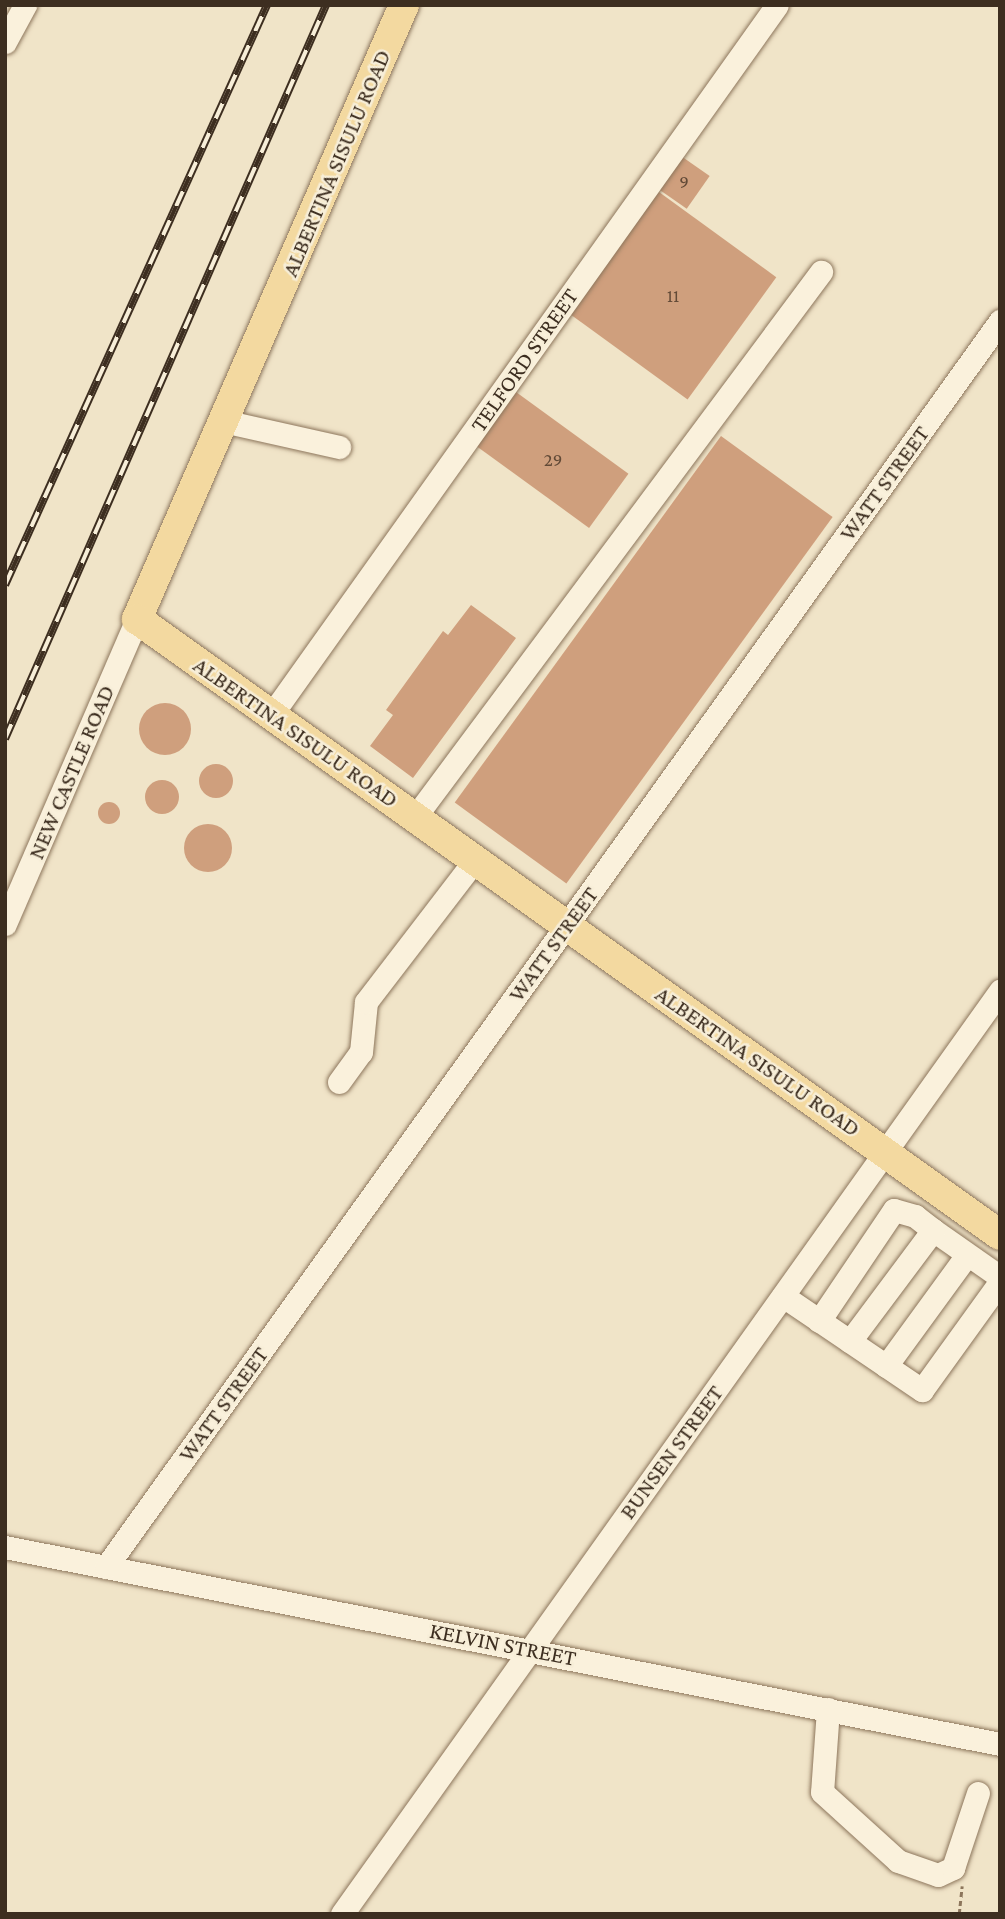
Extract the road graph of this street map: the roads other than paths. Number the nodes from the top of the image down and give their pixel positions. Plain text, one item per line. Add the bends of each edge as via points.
1 (25, 5) edge
2 (404, 5) edge
3 (777, 5) edge
4 (5, 42) edge
5 (821, 272) dead end
6 (1000, 321) edge
7 (223, 421) junction
8 (339, 447) dead end
9 (137, 619) junction
10 (272, 714) junction
11 (415, 817) junction
12 (474, 860) junction
13 (5, 924) edge
14 (567, 925) junction
15 (1000, 991) edge
16 (339, 1082) dead end
17 (886, 1153) junction
18 (933, 1230) junction
19 (1000, 1235) edge
20 (967, 1255) junction
21 (1000, 1279) edge
22 (783, 1296) junction
23 (820, 1321) junction
24 (850, 1341) junction
25 (886, 1366) junction
26 (5, 1547) edge
27 (106, 1567) junction
28 (529, 1649) junction
29 (828, 1709) junction
30 (1000, 1744) edge
31 (978, 1793) dead end
32 (342, 1914) edge

1 - 4 street
2 - 7 main road, ALBERTINA SISULU ROAD
3 - 10 street, TELFORD STREET
5 - 11 street
6 - 14 street, WATT STREET
7 - 8 street
7 - 9 main road, ALBERTINA SISULU ROAD
9 - 10 main road, ALBERTINA SISULU ROAD
9 - 13 street, NEW CASTLE ROAD
10 - 11 main road, ALBERTINA SISULU ROAD
11 - 12 main road, ALBERTINA SISULU ROAD
12 - 14 main road, ALBERTINA SISULU ROAD
12 - 16 street via 366,1002 361,1052
14 - 17 main road, ALBERTINA SISULU ROAD
14 - 27 street, WATT STREET
15 - 17 street, BUNSEN STREET
17 - 19 main road, ALBERTINA SISULU ROAD
17 - 22 street, BUNSEN STREET
18 - 20 street
18 - 23 street via 901,1208 894,1210
18 - 24 street
20 - 21 street
20 - 25 street
21 - 25 street via 922,1390
22 - 23 street
22 - 28 street, BUNSEN STREET
23 - 24 street
24 - 25 street
26 - 27 street, KELVIN STREET
27 - 28 street, KELVIN STREET
28 - 29 street, KELVIN STREET
28 - 32 street, BUNSEN STREET
29 - 30 street, KELVIN STREET
29 - 31 street via 822,1792 898,1861 939,1875 953,1868

